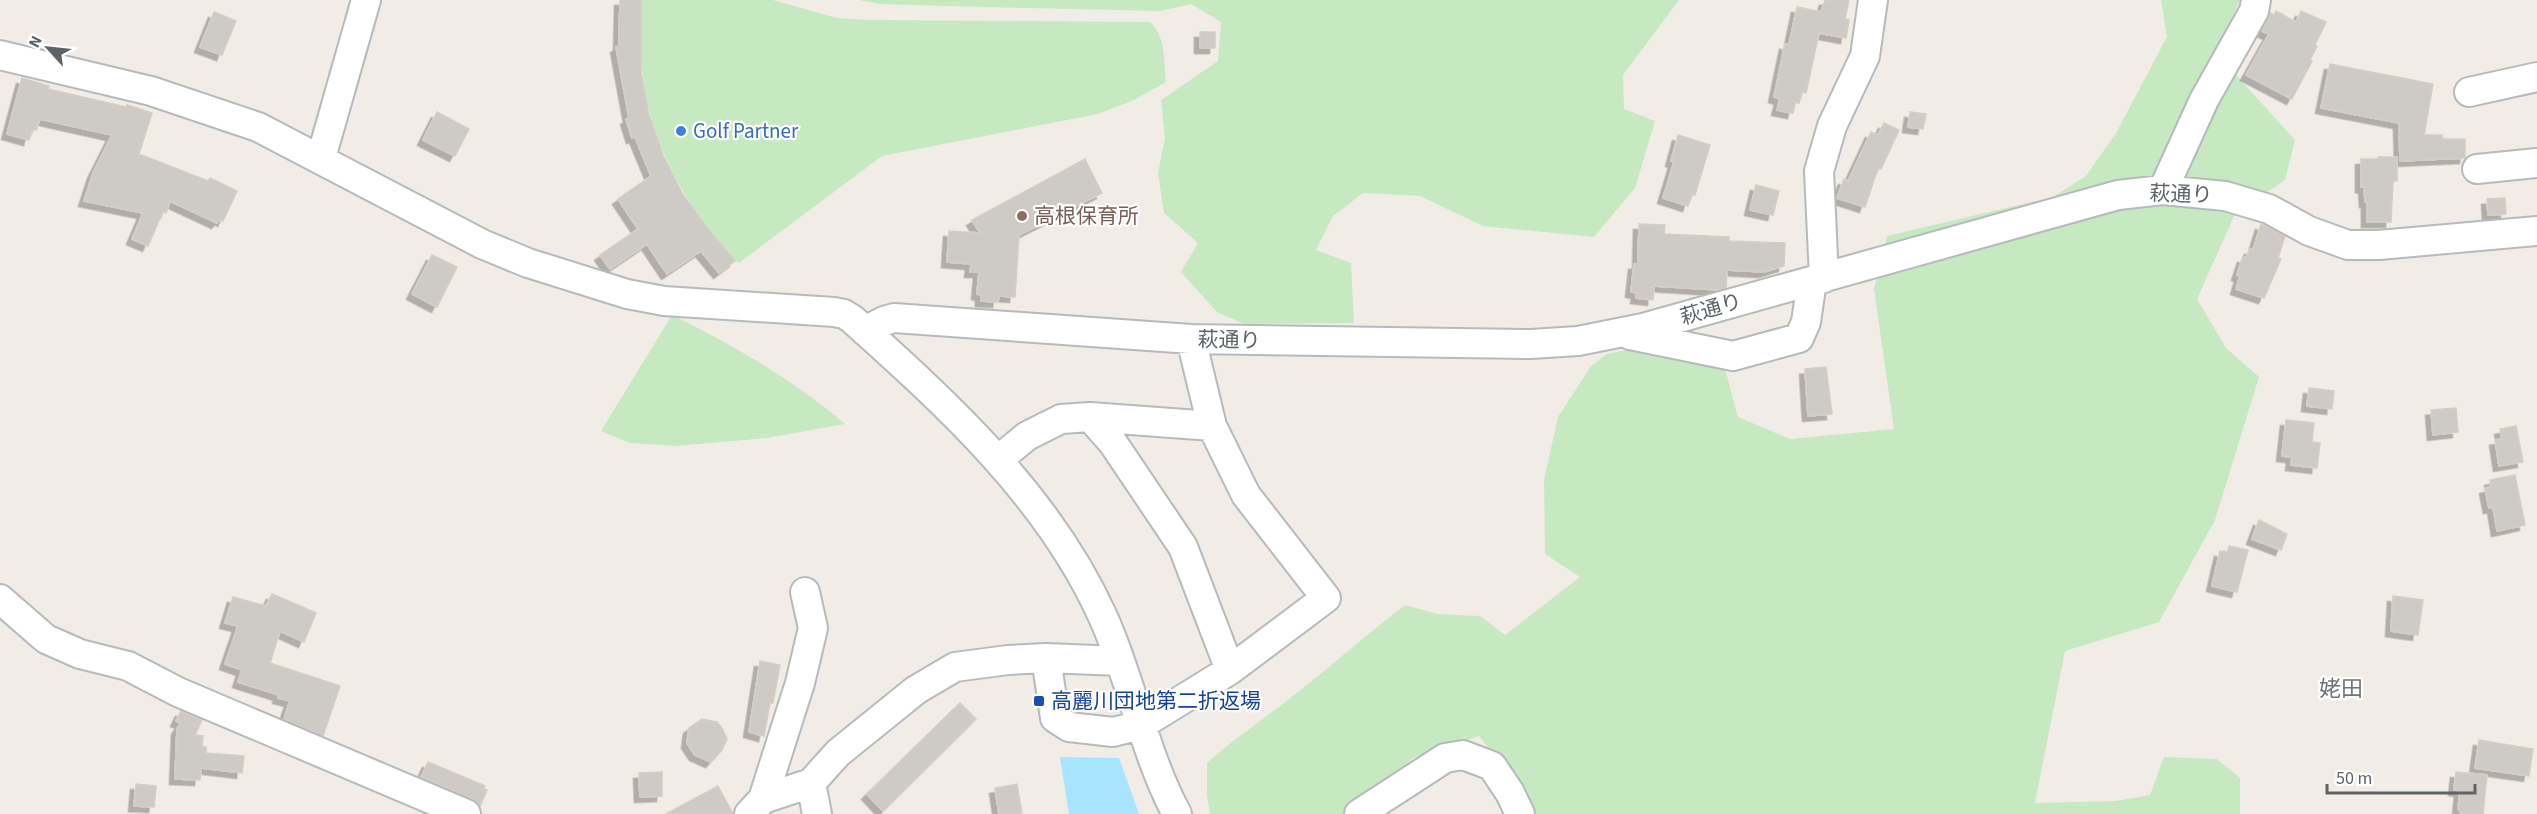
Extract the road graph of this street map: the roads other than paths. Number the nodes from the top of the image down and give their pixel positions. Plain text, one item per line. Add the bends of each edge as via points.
1 (365, 0) edge
2 (1873, 0) edge
3 (2256, 0) edge
4 (0, 55) edge
5 (2537, 77) edge
6 (2469, 92) dead end
7 (321, 158) junction
8 (2537, 163) edge
9 (2477, 169) dead end
10 (2163, 190) junction
11 (2537, 231) edge
12 (1818, 280) junction
13 (865, 331) junction
14 (1622, 333) junction
15 (1191, 339) junction
16 (1090, 417) junction
17 (1212, 426) junction
18 (999, 460) junction
19 (804, 591) dead end
20 (0, 599) edge
21 (1046, 658) junction
22 (1120, 661) junction
23 (1230, 670) junction
24 (1141, 725) junction
25 (811, 783) junction
26 (756, 807) edge
27 (466, 814) edge
28 (817, 814) edge
29 (1177, 814) edge
30 (1359, 814) edge
31 (1520, 814) edge

1 - 7 street
2 - 12 street via 1865,56 1832,126 1819,171
3 - 10 street via 2254,11 2204,100
4 - 7 street via 196,105 258,127
5 - 6 street
7 - 13 street via 482,244 528,264 664,301 844,314
8 - 9 street
10 - 11 street, 萩通り via 2225,196 2269,209 2309,231 2348,245
10 - 12 street, 萩通り via 2118,195
12 - 14 street, 萩通り
12 - 14 street via 1799,338 1774,345 1733,356
13 - 15 street, 萩通り via 894,318
13 - 18 street
14 - 15 street, 萩通り via 1531,344
15 - 17 street
16 - 17 street
16 - 18 street via 1061,419 1027,436
16 - 23 street via 1113,443 1183,547
17 - 23 street via 1246,495 1326,598
18 - 22 street via 1077,566
19 - 26 street via 813,628 800,683
20 - 27 street via 46,639 80,654 128,666 178,692
21 - 22 street
21 - 24 street via 1055,718 1061,723 1113,732
21 - 25 street via 955,667 916,690 838,753
22 - 24 street
23 - 24 street
24 - 29 street
25 - 26 street
25 - 28 street
30 - 31 street via 1445,758 1463,754 1492,766

